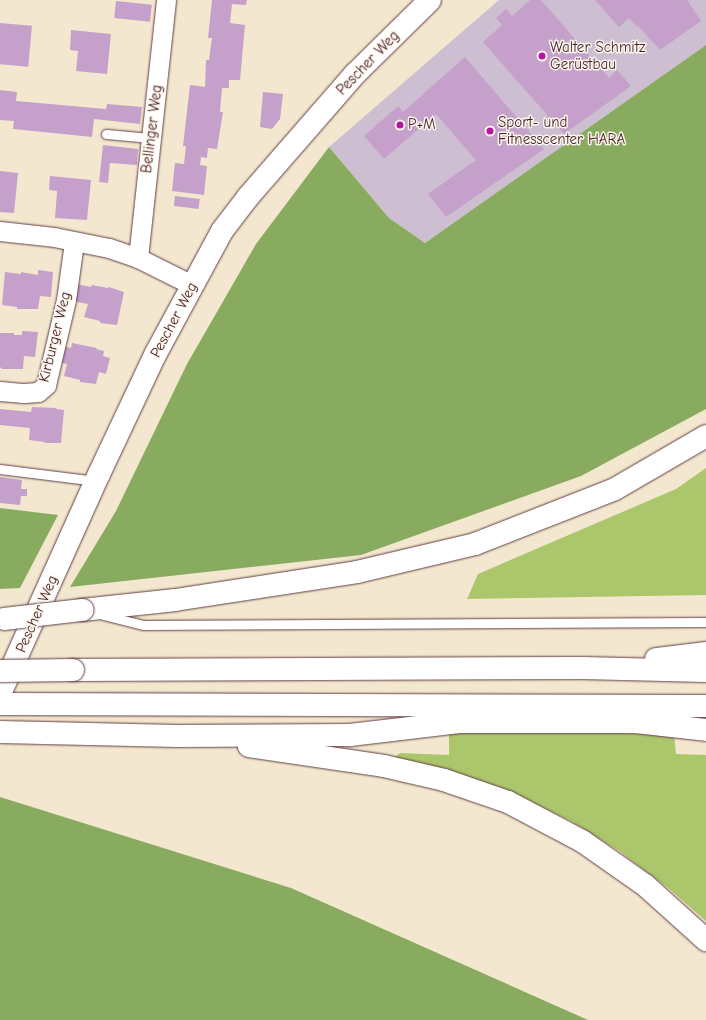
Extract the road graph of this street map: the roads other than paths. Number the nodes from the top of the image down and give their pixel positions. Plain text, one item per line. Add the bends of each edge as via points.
1 (166, 0) edge
2 (430, 0) edge
3 (106, 134) dead end
4 (150, 138) junction
5 (0, 231) edge
6 (74, 242) junction
7 (138, 258) junction
8 (192, 285) junction
9 (0, 391) edge
10 (706, 436) edge
11 (0, 469) edge
12 (96, 481) junction
13 (82, 610) junction
14 (2, 619) edge
15 (706, 622) edge
16 (706, 653) edge
17 (582, 668) junction
18 (0, 671) edge
19 (706, 671) edge
20 (0, 694) edge
21 (0, 704) edge
22 (706, 706) edge
23 (706, 730) edge
24 (0, 732) edge
25 (177, 736) junction
26 (706, 940) edge

1 - 4 street, Bellinger Weg
2 - 8 main road, Pescher Weg via 355,74 248,197 222,231
3 - 4 lane
4 - 7 street, Bellinger Weg
5 - 6 street via 54,237
6 - 7 street via 109,248
6 - 9 street, Kirburger Weg via 66,300 46,385 38,392
7 - 8 street
8 - 12 main road, Pescher Weg via 155,355
10 - 13 main road via 615,489 475,544 357,572 175,600
11 - 12 lane
12 - 20 main road, Pescher Weg
13 - 14 main road, bridge
13 - 15 lane via 143,625
16 - 17 main road
17 - 18 main road, bridge
17 - 19 main road
21 - 22 main road
23 - 25 main road via 636,722 461,722 350,735
24 - 25 main road
25 - 26 main road via 384,766 444,780 508,802 582,841 646,886

